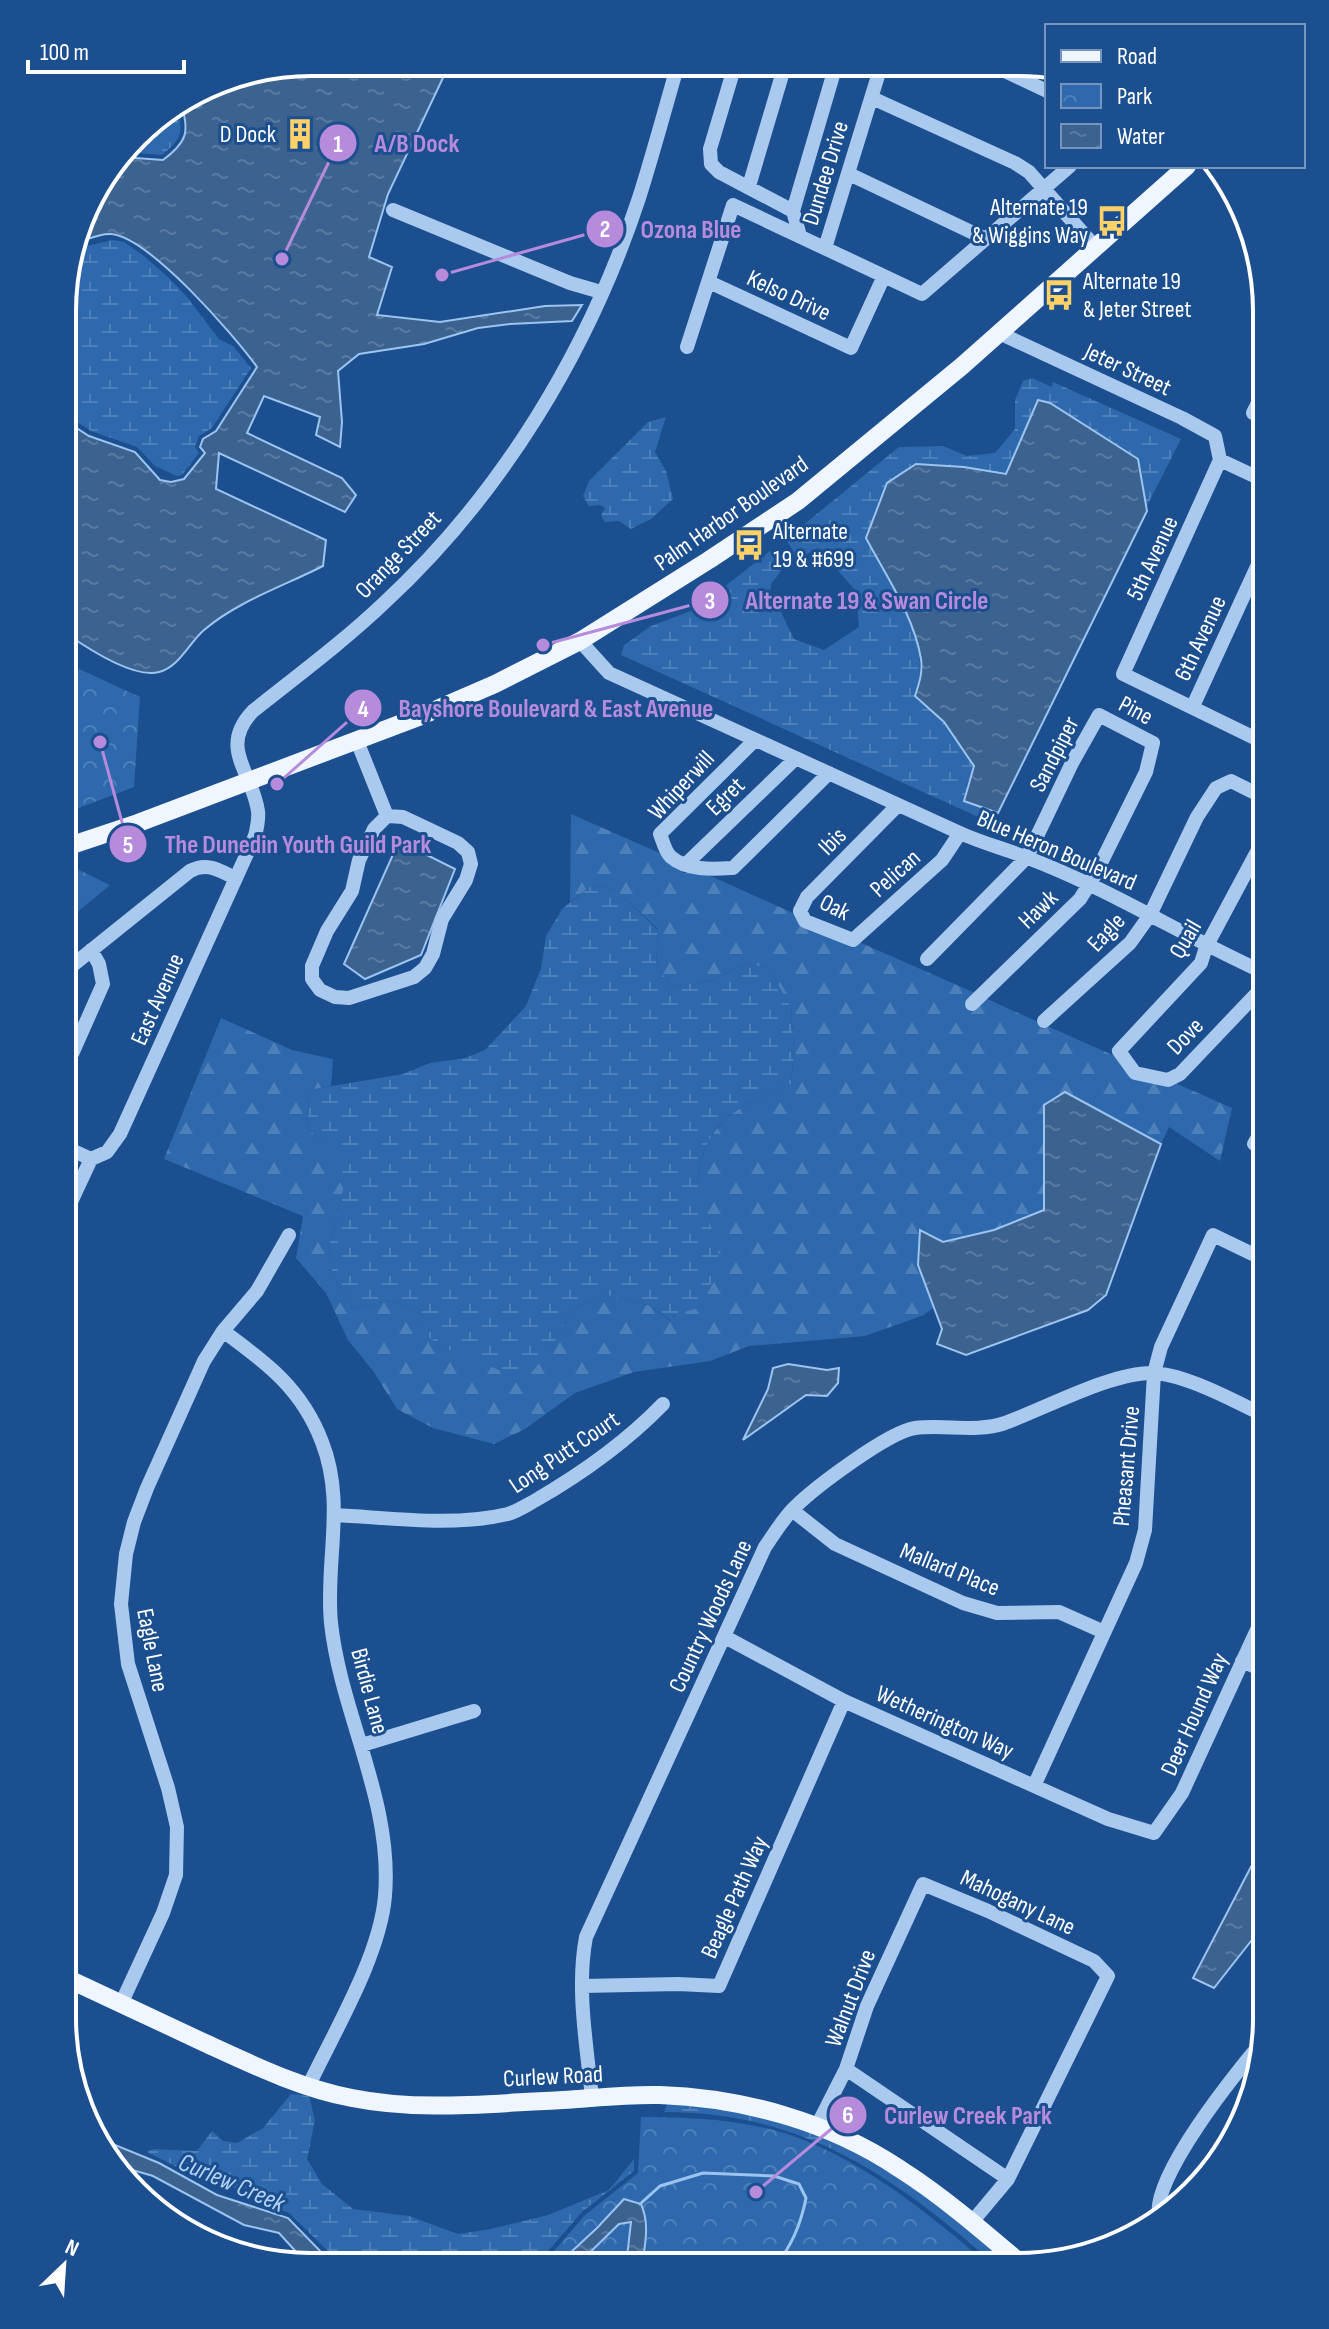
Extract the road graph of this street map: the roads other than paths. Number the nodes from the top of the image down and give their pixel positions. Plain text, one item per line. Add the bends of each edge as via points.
1 (674, 76) edge
2 (732, 76) edge
3 (782, 76) edge
4 (833, 76) edge
5 (878, 76) edge
6 (1015, 76) edge
7 (1045, 90) edge
8 (872, 98) junction
9 (1068, 168) edge
10 (1181, 172) edge
11 (849, 174) junction
12 (749, 186) junction
13 (1044, 188) junction
14 (393, 210) dead end
15 (793, 211) junction
16 (800, 236) junction
17 (986, 239) junction
18 (825, 248) junction
19 (1096, 248) junction
20 (884, 276) junction
21 (709, 282) junction
22 (601, 292) junction
23 (999, 333) junction
24 (687, 347) dead end
25 (1220, 460) junction
26 (1253, 475) edge
27 (1253, 576) edge
28 (580, 641) junction
29 (1193, 706) junction
30 (1099, 715) joint
31 (1253, 734) edge
32 (357, 741) junction
33 (754, 741) junction
34 (1153, 743) joint
35 (795, 759) junction
36 (829, 773) junction
37 (248, 781) junction
38 (1253, 792) edge
39 (898, 805) junction
40 (387, 816) junction
41 (960, 833) junction
42 (76, 843) edge
43 (1027, 857) junction
44 (1253, 860) edge
45 (685, 865) junction
46 (235, 878) junction
47 (1089, 886) junction
48 (800, 911) joint
49 (1150, 915) junction
50 (853, 940) joint
51 (1206, 947) junction
52 (91, 950) junction
53 (927, 959) dead end
54 (76, 962) edge
55 (1253, 967) edge
56 (1253, 998) edge
57 (972, 1004) dead end
58 (1044, 1021) dead end
59 (76, 1045) edge
60 (1119, 1051) joint
61 (76, 1152) edge
62 (91, 1159) junction
63 (76, 1191) edge
64 (289, 1235) dead end
65 (1252, 1254) edge
66 (223, 1331) junction
67 (1154, 1373) junction
68 (663, 1404) dead end
69 (1252, 1410) edge
70 (792, 1510) junction
71 (336, 1515) junction
72 (1104, 1632) junction
73 (725, 1637) junction
74 (1252, 1639) edge
75 (1242, 1661) junction
76 (1252, 1665) edge
77 (844, 1701) junction
78 (474, 1711) dead end
79 (362, 1745) junction
80 (1034, 1786) junction
81 (1154, 1833) joint
82 (923, 1884) joint
83 (76, 1983) edge
84 (583, 1986) junction
85 (121, 2004) junction
86 (1249, 2058) edge
87 (846, 2069) junction
88 (308, 2087) junction
89 (592, 2098) junction
90 (817, 2126) junction
91 (1008, 2179) junction
92 (1161, 2204) edge
93 (972, 2222) junction
94 (1009, 2253) edge

1 - 22 street, Orange Street via 639,198
2 - 12 street via 709,158 719,172
3 - 12 street
4 - 15 street
5 - 8 street, Dundee Drive
6 - 7 street
8 - 11 street, Dundee Drive
8 - 13 street via 1015,163
9 - 13 street
10 - 19 main road, Palm Harbor Boulevard
11 - 17 street
11 - 18 street, Dundee Drive
12 - 15 street
13 - 17 street
13 - 19 street
14 - 22 street
15 - 16 street
16 - 18 street
16 - 21 street via 733,205
17 - 20 street via 922,294
18 - 20 street
19 - 23 main road, Palm Harbor Boulevard
20 - 21 street, Kelso Drive via 851,348
21 - 24 street
22 - 37 street, Orange Street via 531,427 454,529 383,604 240,727 236,748
23 - 25 street, Jeter Street via 1215,436
23 - 28 main road, Palm Harbor Boulevard via 798,501
25 - 26 street
25 - 29 street, 5th Avenue via 1123,674
27 - 29 street, 6th Avenue
28 - 32 main road, Palm Harbor Boulevard via 495,684
28 - 33 street, Blue Heron Boulevard via 609,673
29 - 31 street
30 - 34 street, Pine
30 - 43 street, Sandpiper
32 - 37 main road, Palm Harbor Boulevard
32 - 40 street
33 - 35 street, Blue Heron Boulevard
33 - 45 street, Whiperwill via 660,834 669,856
34 - 47 street, Hawk via 1146,772
35 - 36 street, Blue Heron Boulevard
35 - 45 street, Egret
36 - 39 street, Blue Heron Boulevard
36 - 45 street via 733,868
37 - 42 main road, Palm Harbor Boulevard
37 - 46 street, East Avenue via 258,823
38 - 49 street, Eagle via 1231,781 1216,788
39 - 41 street, Blue Heron Boulevard
39 - 48 street, Ibis via 807,897
40 - 40 street via 374,829 352,891 312,966 312,979 320,990 335,997 362,994 414,977 425,968 442,919 471,864 458,843 403,817
41 - 43 street, Blue Heron Boulevard
41 - 50 street, Pelican via 942,860
43 - 47 street, Blue Heron Boulevard
43 - 53 street, Sandpiper
44 - 51 street, Quail
46 - 52 street via 200,866
46 - 62 street, East Avenue via 120,1134 107,1152
47 - 49 street, Blue Heron Boulevard
47 - 57 street, Hawk
48 - 50 street, Oak via 805,921
49 - 51 street, Blue Heron Boulevard
49 - 58 street, Eagle via 1130,943
51 - 55 street, Blue Heron Boulevard
51 - 60 street, Quail via 1201,963
52 - 54 street
52 - 59 street via 103,984
56 - 60 street, Dove via 1180,1074 1168,1080 1135,1073
61 - 62 street
62 - 63 street, East Avenue
64 - 66 street, Eagle Lane via 257,1291
65 - 67 street, Pheasant Drive via 1213,1235
66 - 71 street, Birdie Lane via 293,1388 310,1413 330,1467
66 - 85 street, Eagle Lane via 204,1361 147,1488 126,1554 121,1606 126,1654 177,1827 176,1875
67 - 69 street, Country Woods Lane
67 - 70 street, Country Woods Lane via 1095,1386 993,1426 907,1430
67 - 72 street, Pheasant Drive via 1145,1530
68 - 71 street, Long Putt Court via 565,1483 513,1513 432,1519
70 - 72 street, Mallard Place via 835,1544 963,1603 997,1613 1059,1612
70 - 73 street, Country Woods Lane via 765,1547
71 - 79 street, Birdie Lane via 332,1626
72 - 80 street, Pheasant Drive
73 - 77 street, Wetherington Way
73 - 84 street, Country Woods Lane via 586,1937
74 - 75 street, Deer Hound Way
75 - 76 street
75 - 81 street, Deer Hound Way via 1182,1793
77 - 80 street, Wetherington Way
77 - 84 street, Beagle Path Way via 719,1986
78 - 79 street
79 - 88 street, Birdie Lane via 385,1838 383,1910 373,1950
80 - 81 street, Wetherington Way
82 - 87 street, Walnut Drive via 867,2006
82 - 91 street, Mahogany Lane via 1094,1961 1108,1976
83 - 85 main road, Curlew Road
84 - 89 street, Country Woods Lane
85 - 88 main road, Curlew Road
86 - 92 street via 1182,2152
87 - 90 street, Walnut Drive
87 - 91 street
88 - 89 main road, Curlew Road via 413,2106
89 - 90 main road, Curlew Road via 694,2098
90 - 93 main road, Curlew Road via 899,2167
91 - 93 street
93 - 94 main road, Curlew Road

